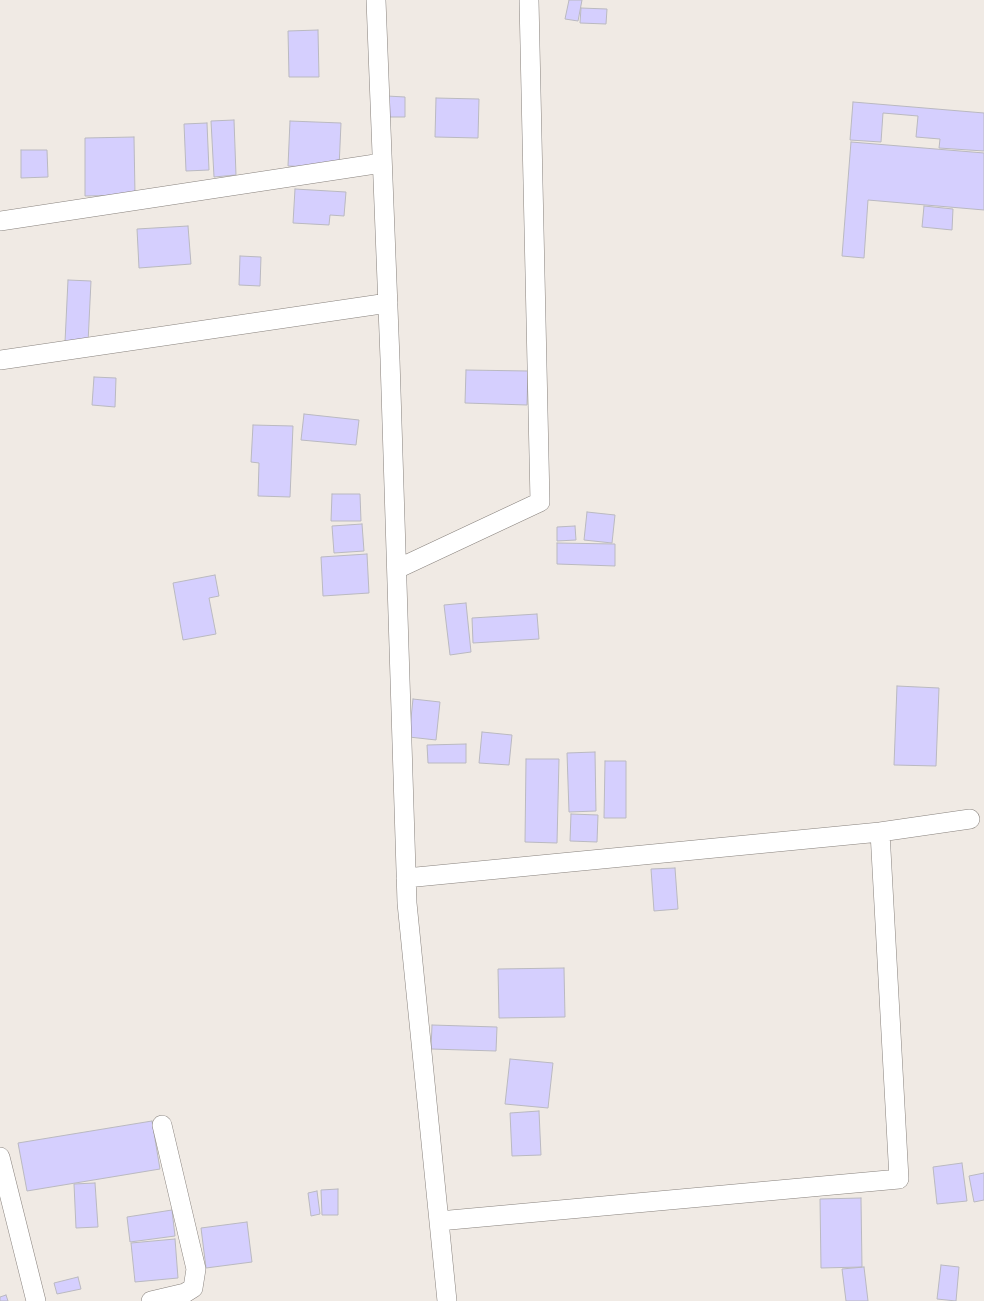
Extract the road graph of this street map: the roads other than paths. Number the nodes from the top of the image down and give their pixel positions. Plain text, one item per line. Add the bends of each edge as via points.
1 (376, 0) edge
2 (529, 0) edge
3 (382, 163) junction
4 (0, 221) edge
5 (388, 303) junction
6 (0, 360) edge
7 (397, 568) junction
8 (970, 819) dead end
9 (880, 832) junction
10 (406, 878) junction
11 (162, 1125) dead end
12 (0, 1157) edge
13 (439, 1221) junction
14 (36, 1301) edge
15 (151, 1301) edge
16 (447, 1301) edge

1 - 3 street
2 - 7 street via 540,502
3 - 4 street
3 - 5 street
5 - 6 street
5 - 7 street
7 - 10 street
8 - 9 street
9 - 10 street
9 - 13 street via 899,1179
10 - 13 street
11 - 15 street via 196,1269 193,1288 185,1293
12 - 14 street
13 - 16 street

